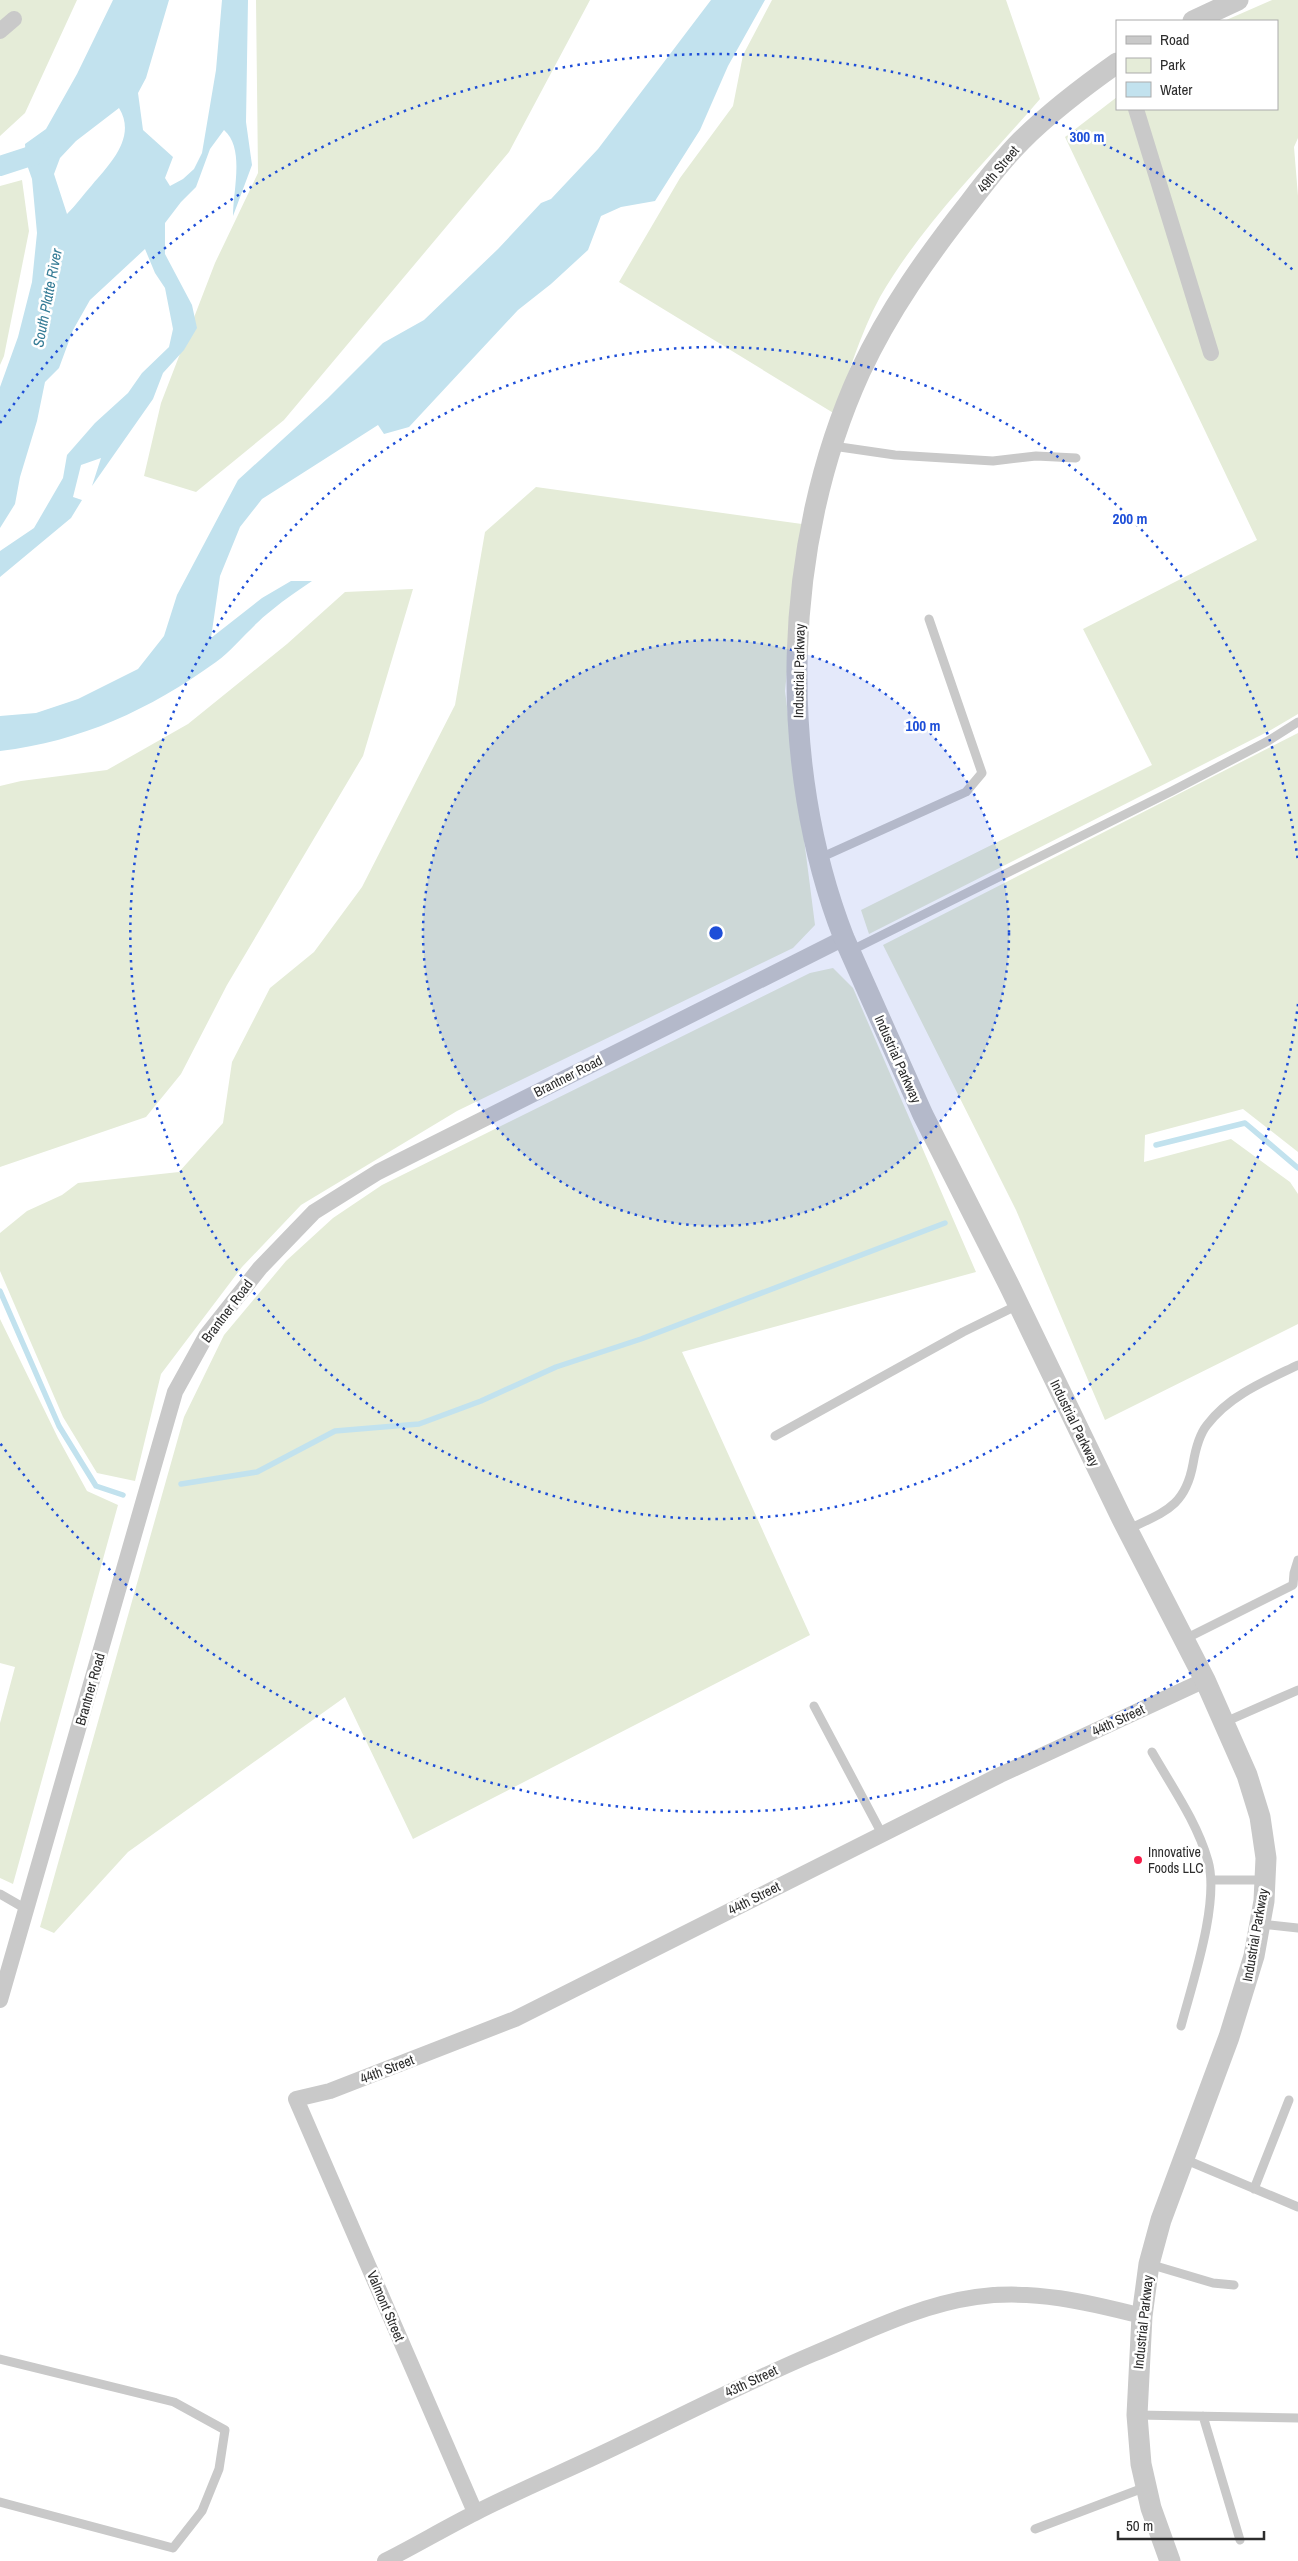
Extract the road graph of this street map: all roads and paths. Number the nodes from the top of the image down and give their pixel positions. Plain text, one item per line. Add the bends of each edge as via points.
1 (1238, 0) edge
2 (14, 19) dead end
3 (1195, 20) edge
4 (0, 31) edge
5 (1116, 64) edge
6 (1136, 110) edge
7 (902, 296) joint
8 (1211, 353) dead end
9 (832, 446) junction
10 (1076, 458) dead end
11 (929, 619) dead end
12 (1298, 722) edge
13 (820, 858) junction
14 (847, 945) junction
15 (1018, 1305) junction
16 (1298, 1365) edge
17 (775, 1436) dead end
18 (1127, 1530) junction
19 (1298, 1560) edge
20 (1184, 1640) junction
21 (1205, 1680) junction
22 (1298, 1690) edge
23 (814, 1706) dead end
24 (1224, 1722) junction
25 (1152, 1752) dead end
26 (882, 1834) junction
27 (1211, 1880) junction
28 (1265, 1880) junction
29 (0, 1894) edge
30 (26, 1909) junction
31 (1260, 1924) junction
32 (1298, 1928) edge
33 (0, 2000) edge
34 (1181, 2026) dead end
35 (296, 2099) joint
36 (1289, 2100) dead end
37 (1184, 2159) junction
38 (1254, 2188) junction
39 (1298, 2207) edge
40 (1149, 2264) junction
41 (1234, 2285) dead end
42 (1142, 2316) junction
43 (0, 2358) edge
44 (1137, 2415) junction
45 (1204, 2416) junction
46 (1298, 2418) edge
47 (1147, 2486) junction
48 (0, 2502) edge
49 (475, 2512) junction
50 (1035, 2529) dead end
51 (1240, 2540) dead end
52 (395, 2559) edge
53 (1170, 2561) edge

1 - 3 street
2 - 4 street
5 - 7 street, 49th Street via 1054,111 1008,154 925,259
6 - 8 street
7 - 9 street, Industrial Parkway via 860,373
9 - 10 lane via 896,455 993,461 1036,456
9 - 13 street, Industrial Parkway via 814,515 802,591 797,655 804,787
11 - 13 lane via 982,773 966,792
12 - 14 lane via 1172,791
13 - 14 street, Industrial Parkway via 834,913
14 - 15 street, Industrial Parkway via 923,1115
14 - 30 street, Brantner Road via 378,1172 314,1212 260,1268 206,1336 175,1392
15 - 17 lane
15 - 18 street, Industrial Parkway
16 - 18 lane via 1239,1394 1206,1426 1196,1451 1189,1484 1173,1507
18 - 20 street, Industrial Parkway
19 - 20 lane via 1293,1585
20 - 21 street, Industrial Parkway
21 - 24 street, Industrial Parkway
21 - 26 street, 44th Street
22 - 24 lane
23 - 26 lane
24 - 28 street, Industrial Parkway via 1247,1775 1260,1817 1266,1858
25 - 27 lane via 1201,1841
26 - 35 street, 44th Street via 515,2019 330,2091
27 - 28 lane
27 - 34 lane via 1204,1932
28 - 31 street, Industrial Parkway
29 - 30 lane
30 - 33 street, Brantner Road
31 - 32 lane
31 - 37 street, Industrial Parkway via 1246,1987
35 - 49 street, Valmont Street
36 - 38 lane
37 - 38 lane
37 - 40 street, Industrial Parkway via 1161,2220
38 - 39 lane
40 - 41 lane via 1213,2284
40 - 42 street, Industrial Parkway
42 - 44 street, Industrial Parkway
42 - 49 street, 43th Street via 1053,2296 1014,2294 941,2304 905,2315 751,2380
43 - 48 lane via 174,2402 225,2430 219,2469 202,2511 173,2548
44 - 45 lane
44 - 47 street, Industrial Parkway via 1141,2464
45 - 46 lane
45 - 51 lane
47 - 50 lane
47 - 53 street, Industrial Parkway
49 - 52 street, 43th Street

